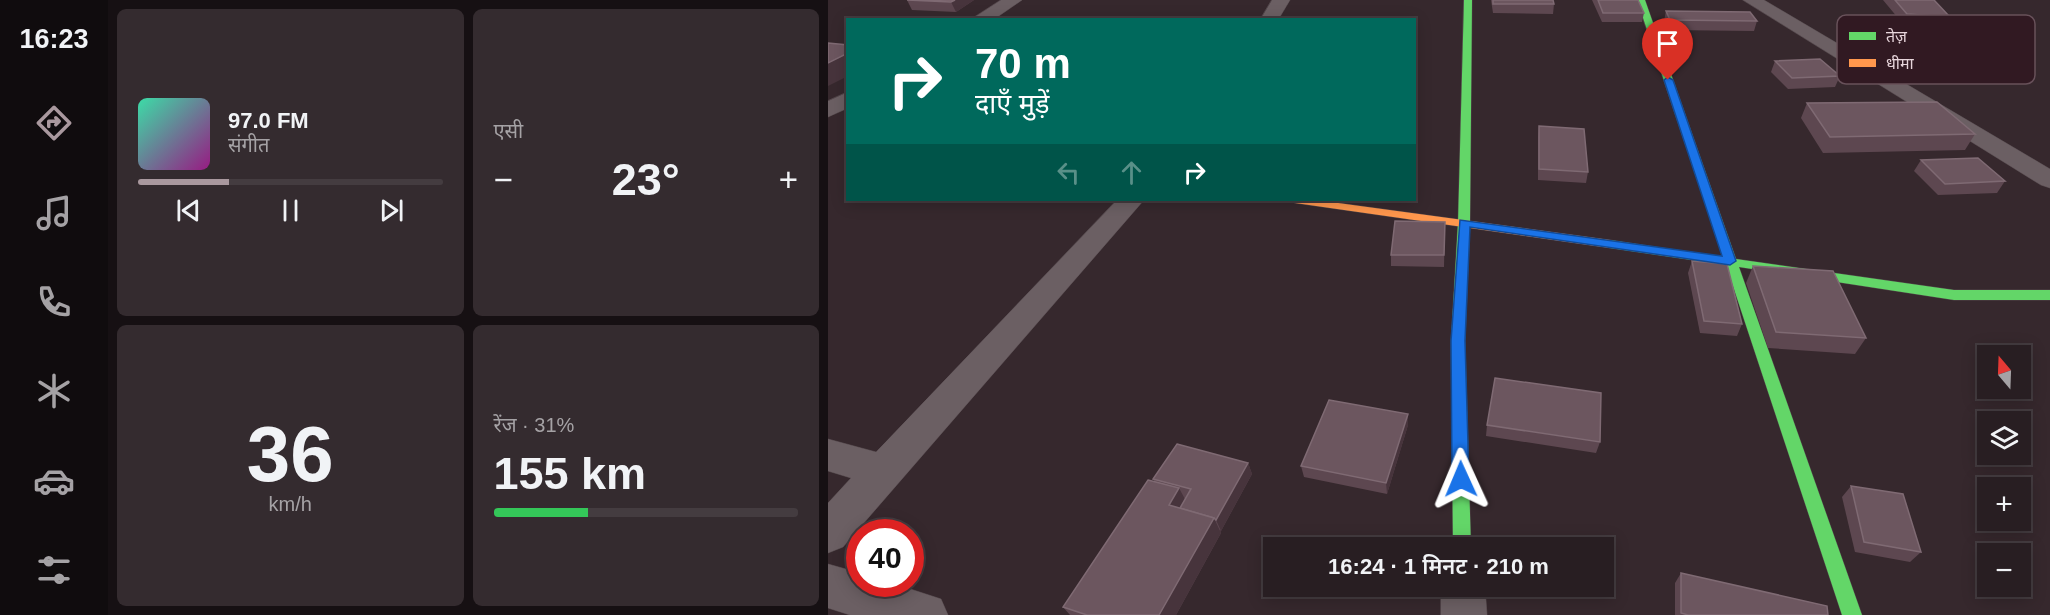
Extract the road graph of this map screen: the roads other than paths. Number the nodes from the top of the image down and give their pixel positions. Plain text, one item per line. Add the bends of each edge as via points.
1 (1013, 0) edge
2 (1281, 0) edge
3 (1468, 0) edge
4 (1641, 0) edge
5 (1752, 0) edge
6 (982, 18) edge
7 (1270, 18) edge
8 (1837, 51) edge
9 (1891, 84) edge
10 (846, 99) edge
11 (828, 110) edge
12 (2050, 180) edge
13 (1130, 201) edge
14 (1302, 201) edge
15 (1464, 223) junction
16 (1730, 261) junction
17 (2050, 295) edge
18 (828, 454) edge
19 (884, 471) junction
20 (828, 533) edge
21 (1462, 537) edge
22 (828, 586) edge
23 (1463, 597) edge
24 (926, 615) edge
25 (1464, 615) edge
26 (1852, 615) edge

1 - 6 street
2 - 7 street
3 - 15 street
4 - 16 street
5 - 8 street
9 - 12 street
10 - 11 street
13 - 19 street
14 - 15 street
15 - 16 street
15 - 21 street via 1458,341
16 - 17 street via 1954,296
16 - 26 street
18 - 19 street
19 - 20 street
22 - 24 street
23 - 25 street

